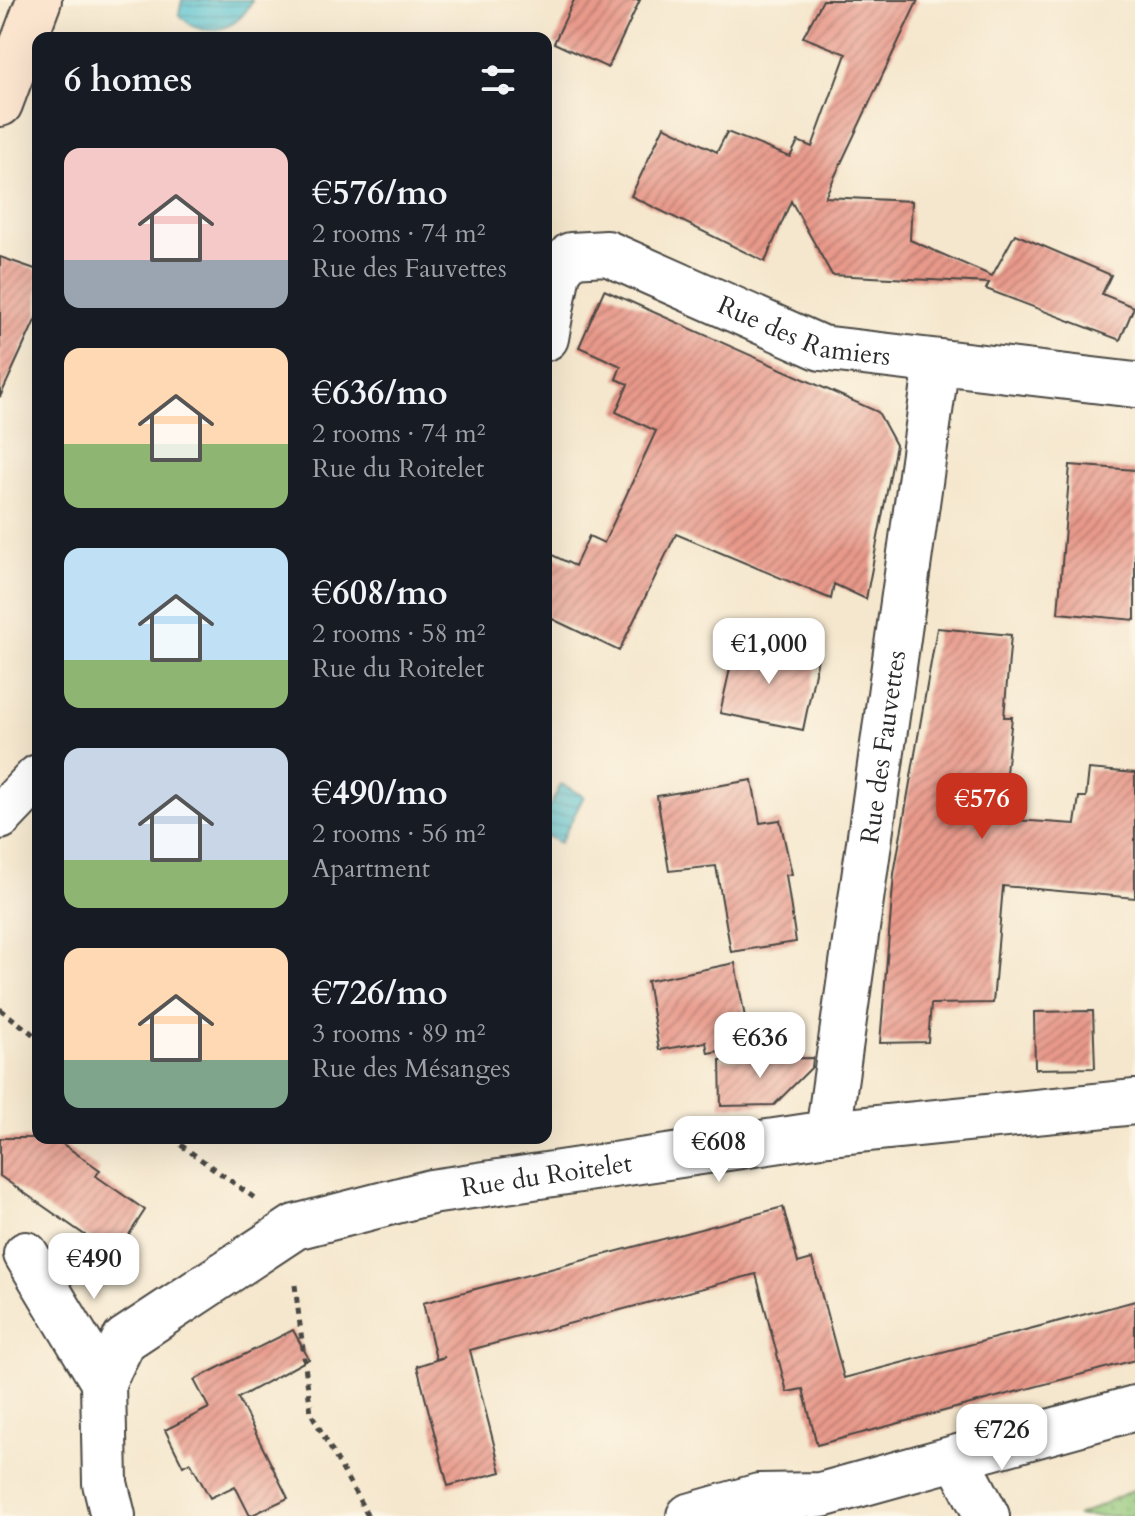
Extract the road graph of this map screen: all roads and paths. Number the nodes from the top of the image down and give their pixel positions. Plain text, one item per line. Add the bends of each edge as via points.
1 (39, 0) edge
2 (0, 104) edge
3 (552, 305) edge
4 (937, 362) junction
5 (1135, 385) edge
6 (32, 783) edge
7 (0, 817) edge
8 (0, 1009) edge
9 (32, 1033) edge
10 (1135, 1102) edge
11 (828, 1133) junction
12 (179, 1144) edge
13 (295, 1227) junction
14 (26, 1254) dead end
15 (294, 1278) dead end
16 (103, 1382) junction
17 (1135, 1408) edge
18 (957, 1458) junction
19 (113, 1516) edge
20 (368, 1516) edge
21 (689, 1516) edge
22 (987, 1516) edge

1 - 2 street
3 - 4 street, Rue des Ramiers via 558,272 571,255 607,253 821,348
4 - 5 street, Rue des Ramiers
4 - 11 street, Rue des Fauvettes
6 - 7 street
8 - 9 path
10 - 11 street, Rue du Roitelet
11 - 13 street, Rue du Roitelet via 431,1192
12 - 13 path
13 - 16 street, Rue du Roitelet via 124,1340
14 - 16 street
15 - 20 path via 311,1413
16 - 19 street via 105,1483
17 - 18 street
18 - 21 street via 821,1495 759,1496
18 - 22 street

